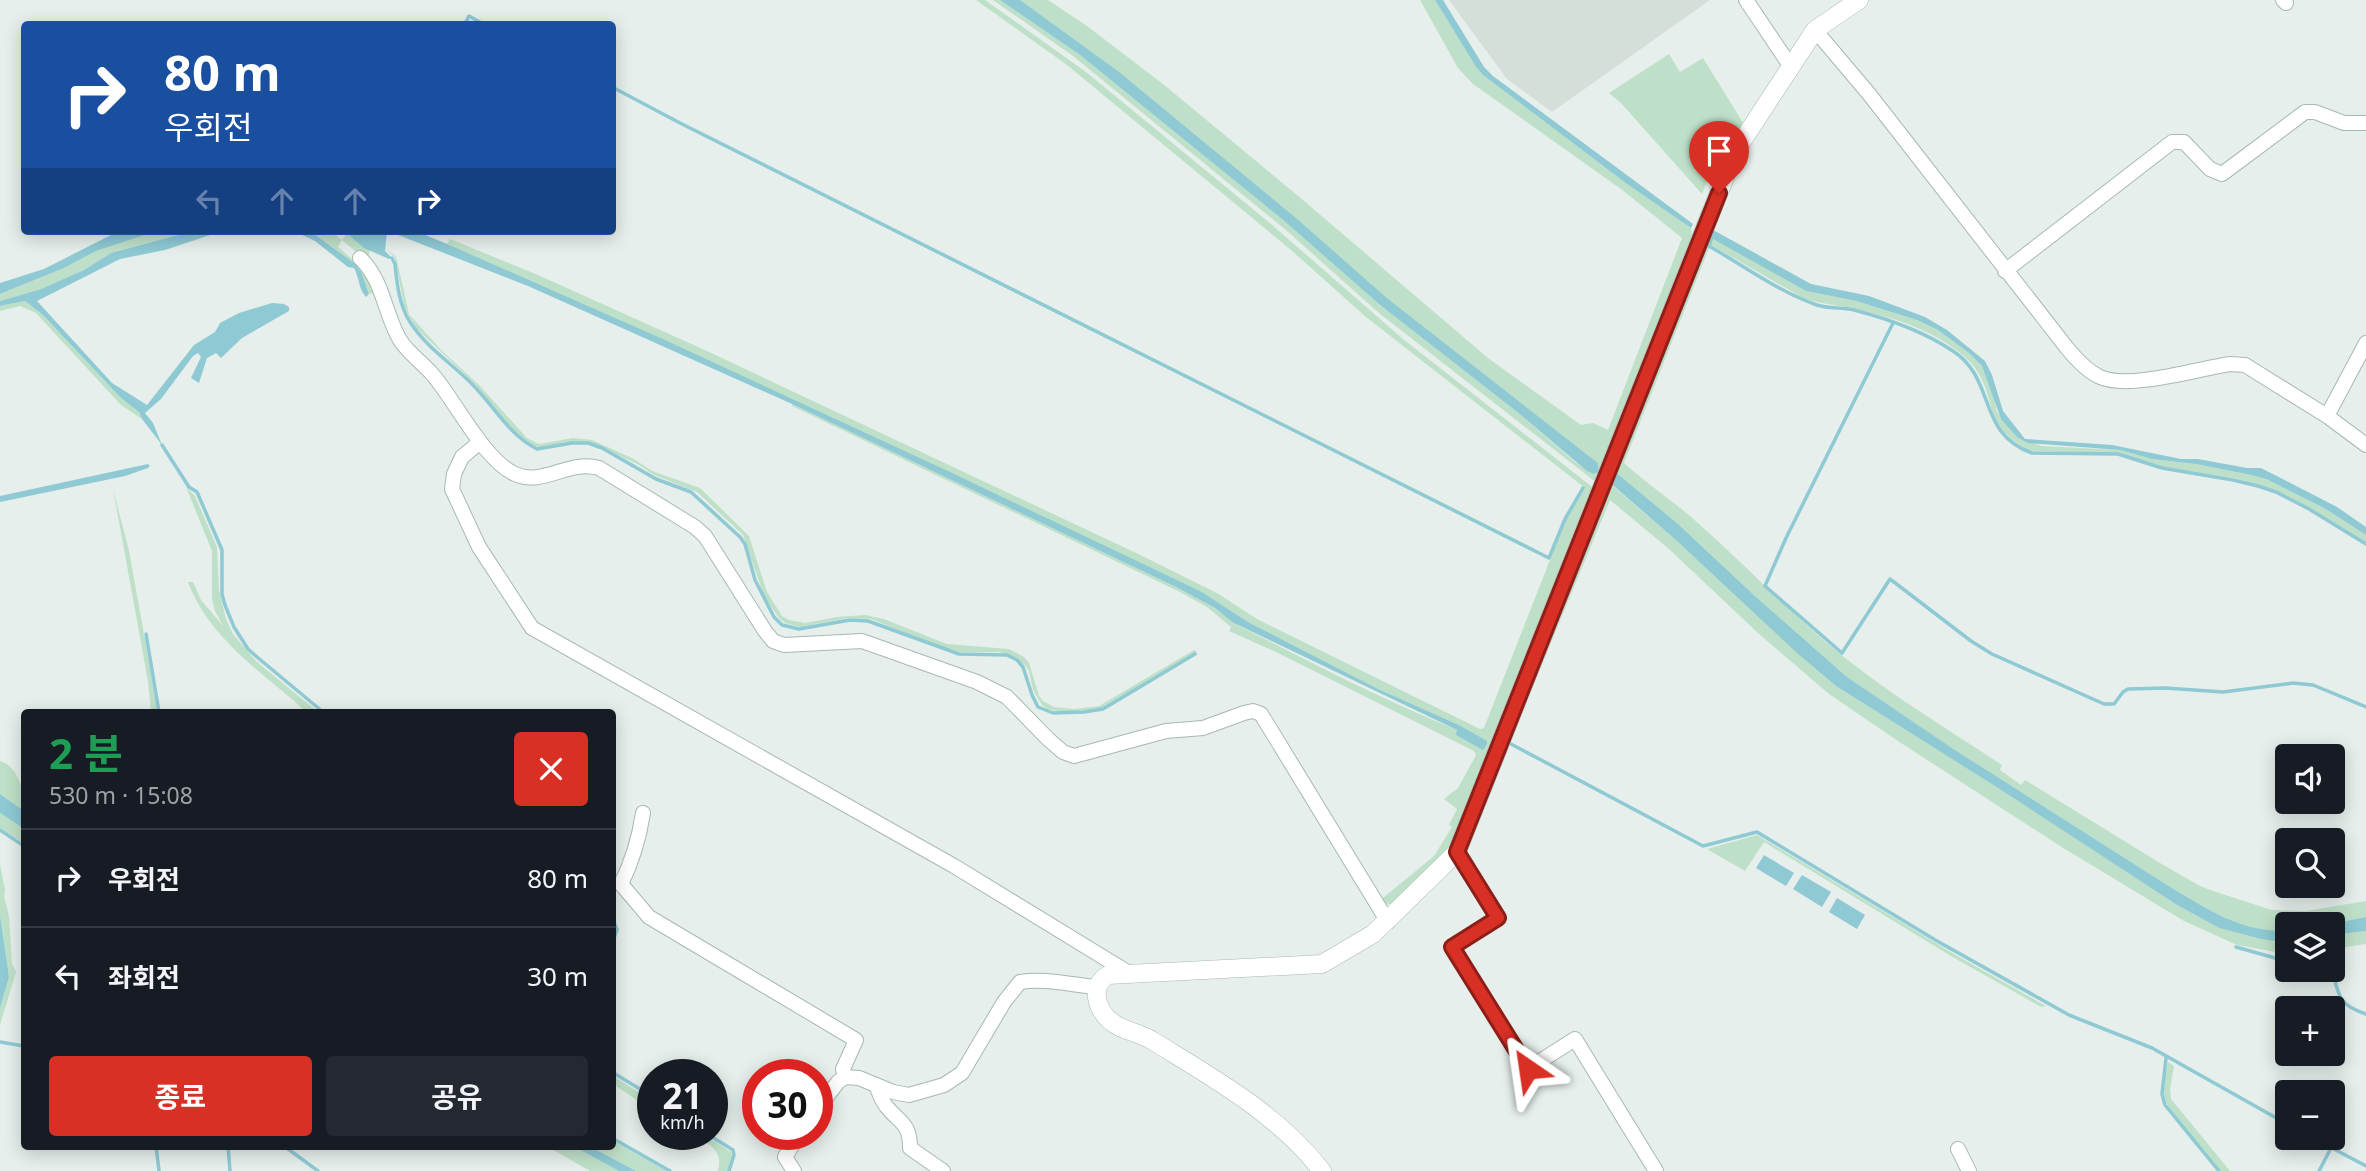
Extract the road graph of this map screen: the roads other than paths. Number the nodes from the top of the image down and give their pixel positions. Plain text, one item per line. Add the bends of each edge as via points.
1 (1746, 0) edge
2 (1859, 0) edge
3 (1815, 30) junction
4 (1791, 67) junction
5 (2366, 123) edge
6 (360, 258) dead end
7 (2005, 271) junction
8 (2366, 343) edge
9 (2327, 416) junction
10 (480, 442) junction
11 (2366, 445) edge
12 (643, 813) dead end
13 (1457, 852) junction
14 (1388, 922) junction
15 (1129, 973) junction
16 (1097, 987) junction
17 (845, 1077) junction
18 (876, 1085) junction
19 (833, 1088) edge
20 (1958, 1149) dead end
21 (789, 1150) edge
22 (794, 1171) edge
23 (943, 1171) edge
24 (1322, 1171) edge
25 (1656, 1171) edge
26 (1969, 1171) edge

1 - 4 street
2 - 3 street
3 - 4 street
3 - 7 street
4 - 13 street via 1735,152
5 - 7 street via 2344,123 2305,111 2222,174 2210,169 2184,142 2172,142
6 - 10 street via 372,269 402,343 435,377
7 - 9 street via 2077,360 2100,377 2119,382 2245,365
8 - 9 street
9 - 11 street
10 - 14 street via 517,475 546,476 586,464 599,468 695,527 774,641 785,645 862,641 977,682 1007,698 1063,752 1074,756 1166,731 1203,728 1244,712 1261,714
10 - 15 street via 462,457 452,489 479,547 532,628 954,866
12 - 17 street via 632,863 621,884 649,917 856,1040 843,1069
13 - 14 street
13 - 25 street via 1498,918 1452,947 1521,1058 1528,1069 1575,1039
14 - 15 street via 1322,964
15 - 16 street via 1108,975
16 - 18 street via 1042,979 1020,982 962,1073 944,1085 909,1095
16 - 24 street via 1099,1006 1111,1022 1147,1037 1255,1107 1302,1147
17 - 18 street
17 - 19 street
18 - 23 street via 884,1104 905,1124 910,1148
20 - 26 street
21 - 22 street via 785,1157

